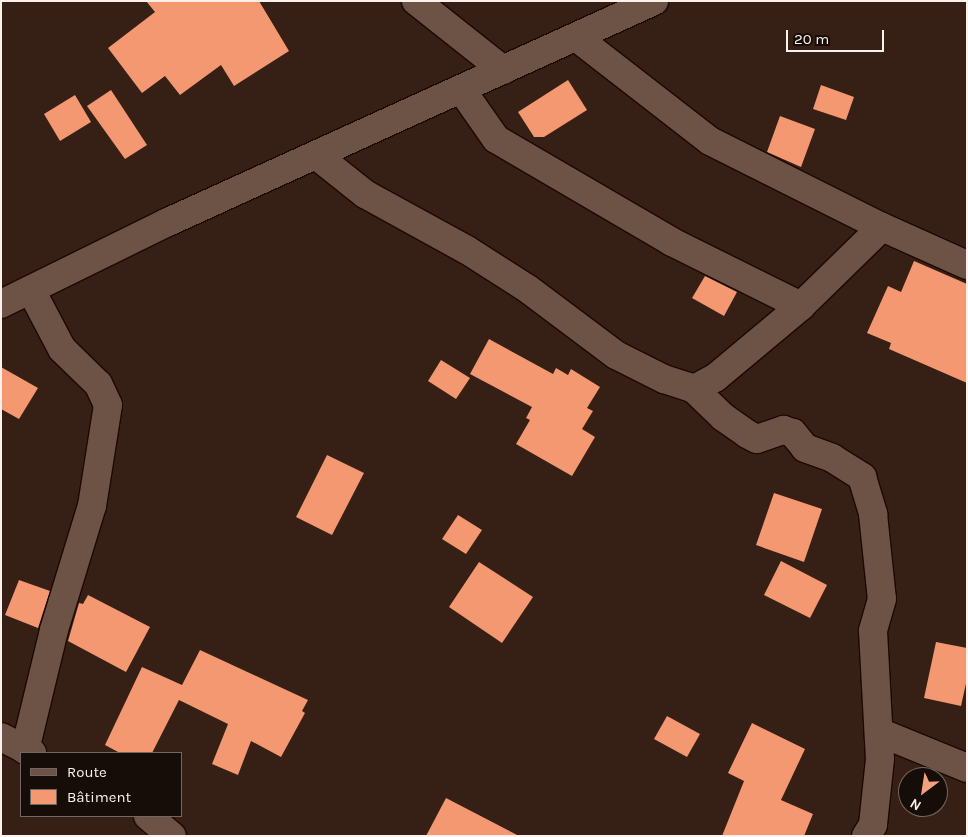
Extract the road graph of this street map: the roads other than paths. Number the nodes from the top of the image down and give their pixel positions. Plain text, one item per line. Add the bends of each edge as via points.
1 (416, 1) edge
2 (654, 1) edge
3 (576, 37) junction
4 (503, 70) junction
5 (461, 89) junction
6 (316, 155) junction
7 (882, 227) junction
8 (967, 265) edge
9 (31, 290) junction
10 (1, 304) edge
11 (801, 306) junction
12 (694, 389) junction
13 (879, 732) junction
14 (1, 737) edge
15 (29, 751) edge
16 (967, 768) edge
17 (149, 817) edge
18 (172, 836) edge
19 (866, 836) edge

1 - 4 street
2 - 3 street
3 - 4 street
3 - 7 street via 710,141
4 - 5 street
5 - 6 street
5 - 11 street via 496,139 672,242
6 - 9 street via 168,222
6 - 12 street via 365,194 467,250 528,289 616,355 664,379
7 - 8 street
7 - 11 street
9 - 10 street
9 - 15 street via 62,349 98,384 108,405 92,506 54,630
11 - 12 street via 715,378
12 - 13 street via 723,418 747,434 757,439 783,430 793,433 805,448 832,458 862,476 873,514 880,562 882,599 873,631
13 - 16 street
13 - 19 street via 880,759 873,825
14 - 15 street
17 - 18 street

